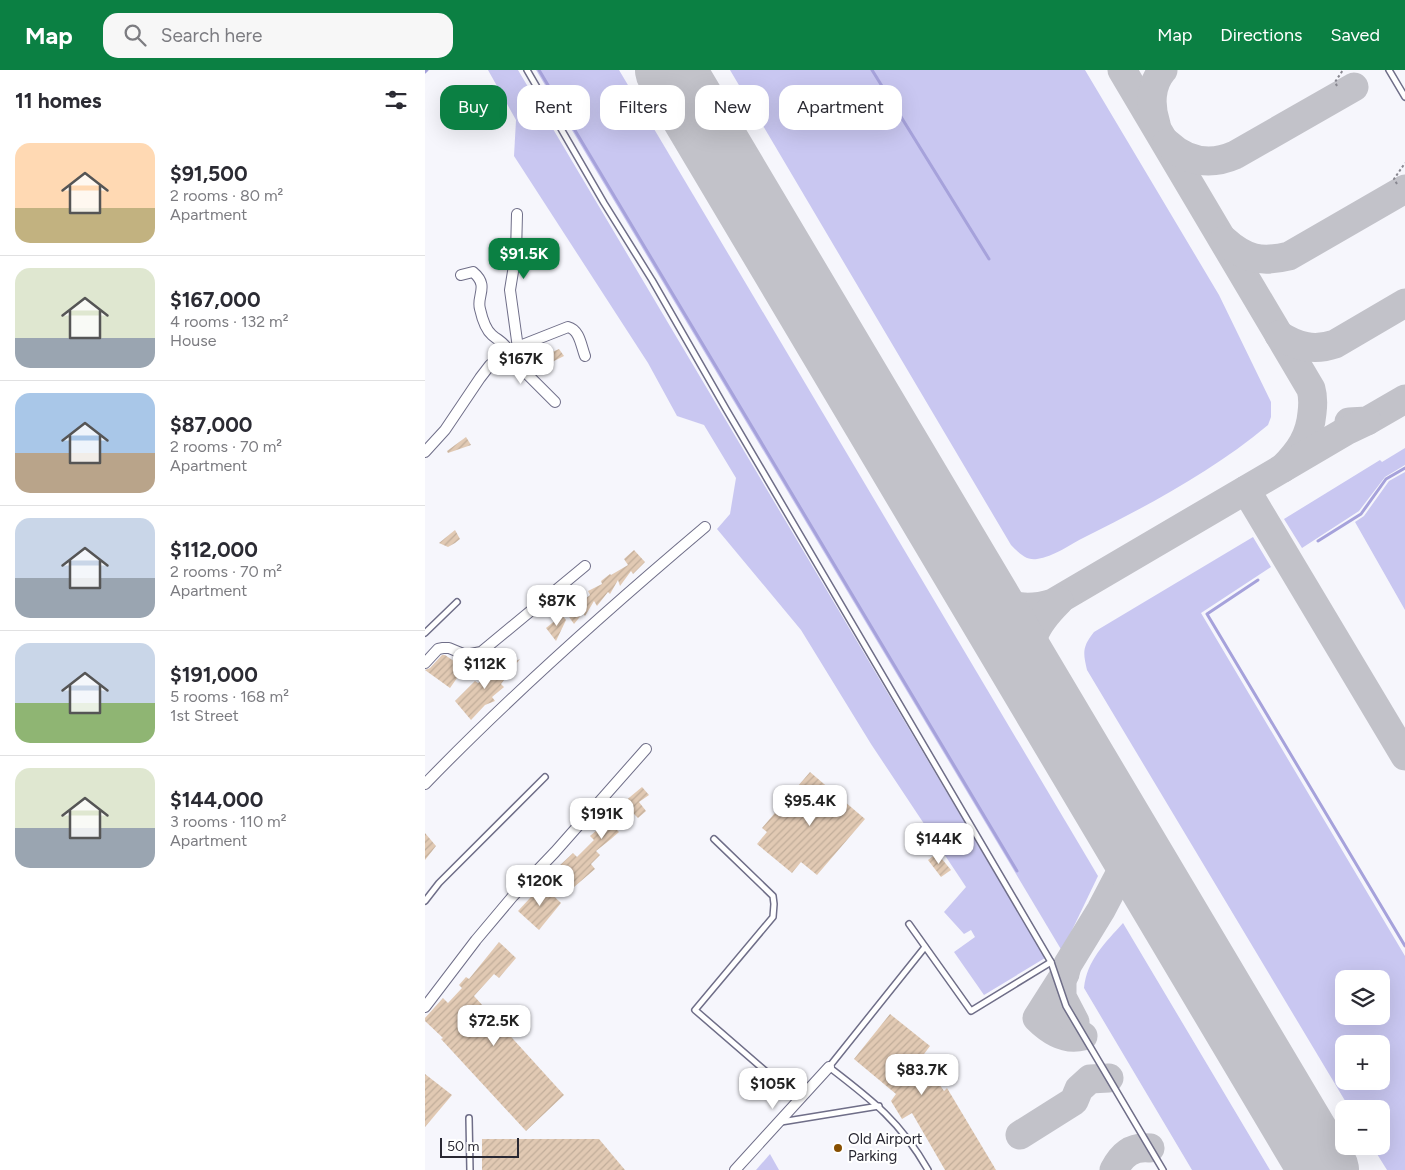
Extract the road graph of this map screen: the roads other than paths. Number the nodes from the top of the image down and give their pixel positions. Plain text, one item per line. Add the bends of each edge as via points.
1 (527, 70) edge
2 (1389, 70) edge
3 (1405, 96) edge
4 (517, 214) dead end
5 (461, 276) dead end
6 (513, 349) junction
7 (585, 356) dead end
8 (555, 402) dead end
9 (425, 452) edge
10 (705, 527) dead end
11 (585, 566) dead end
12 (457, 602) dead end
13 (425, 633) edge
14 (425, 663) edge
15 (646, 749) dead end
16 (545, 778) dead end
17 (425, 784) edge
18 (714, 839) dead end
19 (425, 901) edge
20 (909, 924) dead end
21 (925, 947) junction
22 (1051, 962) junction
23 (425, 1007) edge
24 (829, 1067) junction
25 (799, 1100) junction
26 (879, 1106) junction
27 (469, 1118) dead end
28 (780, 1122) junction
29 (470, 1170) edge
30 (735, 1170) edge
31 (928, 1170) edge
32 (1163, 1170) edge

1 - 22 lane
2 - 3 lane
4 - 6 street via 517,253 509,290
5 - 6 street via 473,272 477,276 483,291 479,307 486,327 493,336
6 - 7 street via 572,327
6 - 8 street via 528,375
6 - 9 street via 490,365 445,430
10 - 17 street via 487,720
11 - 14 street via 481,652 466,655 443,648
12 - 13 lane
15 - 23 street via 513,896
16 - 19 lane via 439,883
18 - 25 lane via 773,896 774,911 773,917 695,1010
20 - 21 lane
21 - 22 lane via 971,1011
21 - 24 lane
22 - 32 lane via 1066,1006
24 - 25 street
24 - 26 lane
25 - 28 street
26 - 28 lane
26 - 31 lane via 907,1138
27 - 29 lane
28 - 30 street

